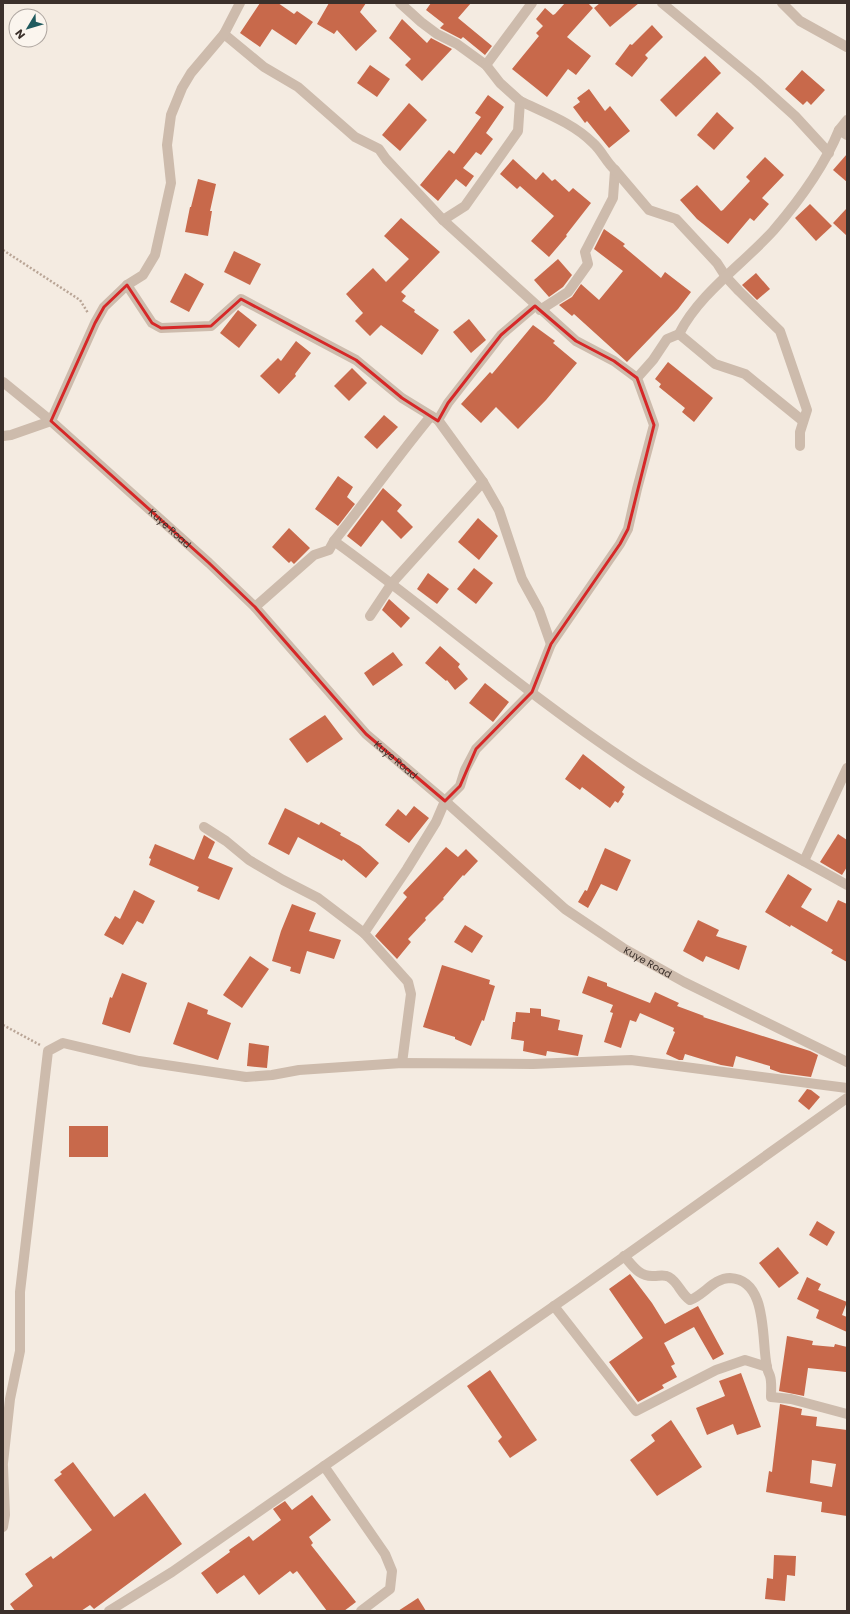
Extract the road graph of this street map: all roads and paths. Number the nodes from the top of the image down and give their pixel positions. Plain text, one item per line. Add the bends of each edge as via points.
1 (240, 3) edge
2 (400, 3) edge
3 (532, 3) edge
4 (662, 3) edge
5 (782, 3) edge
6 (224, 34) junction
7 (847, 47) edge
8 (486, 65) junction
9 (520, 101) junction
10 (847, 120) edge
11 (843, 132) edge
12 (829, 153) junction
13 (615, 170) junction
14 (443, 220) junction
15 (3, 250) edge
16 (726, 277) junction
17 (127, 285) junction
18 (538, 308) junction
19 (95, 323) junction
20 (679, 334) junction
21 (637, 378) junction
22 (3, 382) edge
23 (435, 418) junction
24 (51, 421) junction
25 (803, 421) junction
26 (3, 436) edge
27 (800, 446) dead end
28 (483, 482) junction
29 (334, 541) junction
30 (392, 583) junction
31 (255, 607) junction
32 (370, 616) dead end
33 (551, 644) junction
34 (532, 692) junction
35 (847, 768) edge
36 (445, 801) junction
37 (204, 827) dead end
38 (804, 861) junction
39 (847, 885) edge
40 (364, 933) junction
41 (3, 1025) edge
42 (43, 1046) dead end
43 (847, 1062) edge
44 (402, 1063) junction
45 (847, 1088) edge
46 (847, 1098) edge
47 (624, 1256) junction
48 (554, 1306) junction
49 (767, 1367) junction
50 (847, 1414) edge
51 (3, 1463) edge
52 (3, 1466) edge
53 (324, 1466) junction
54 (3, 1527) edge
55 (109, 1611) edge
56 (361, 1611) edge

1 - 6 street
2 - 8 street via 426,26
3 - 8 street
4 - 12 street via 761,85 795,116
5 - 7 street via 800,22
6 - 14 street via 264,67 298,87 355,137 379,149
6 - 17 street via 191,72 171,115 167,145 171,183 155,255 143,275
8 - 9 street via 500,83
9 - 13 street via 569,125 594,143 607,163
9 - 14 street via 518,131 465,206
10 - 11 street
11 - 12 street
12 - 16 street via 773,231
13 - 16 street via 649,210 676,219
13 - 18 street via 613,198 585,252 588,264 568,292
14 - 18 street
15 - 19 path via 80,300
16 - 20 street via 685,323
16 - 25 street via 780,332 807,410
17 - 19 street via 104,307
17 - 23 street via 152,323 161,328 211,326 241,299 356,360 402,398
18 - 21 street via 576,341 614,361
18 - 23 street via 501,335
19 - 24 street
20 - 21 street via 666,339 654,360
20 - 25 street via 715,364 745,374
21 - 33 street via 654,425 628,530
22 - 24 street, Kuye Road
23 - 28 street
23 - 29 street via 402,450
24 - 26 street
24 - 31 street, Kuye Road
25 - 27 street
28 - 30 street
28 - 33 street via 499,510 522,579 539,610
29 - 30 street
29 - 31 street via 329,550 314,555
30 - 32 street
30 - 34 street
31 - 36 street, Kuye Road via 366,734
33 - 34 street
34 - 36 street via 476,749 460,786
34 - 38 street via 629,762 692,802
35 - 38 street
36 - 40 street via 436,822
36 - 43 street, Kuye Road via 564,909 623,948 684,982
37 - 40 street via 226,840 249,860 318,898
38 - 39 street
40 - 44 street via 408,982 411,994
41 - 42 path
44 - 45 street via 533,1064 631,1060
44 - 51 street via 299,1070 246,1077 139,1061 63,1043 48,1051 20,1292 20,1351 10,1399
46 - 47 street
47 - 48 street
47 - 49 street via 645,1276 670,1277 690,1300 719,1280 730,1278 741,1281 750,1289 761,1310
48 - 49 street via 636,1411 716,1370 745,1360
48 - 53 street
49 - 50 street via 771,1377 771,1397 791,1399
52 - 54 street
53 - 55 street via 172,1572
53 - 56 street via 385,1554 392,1571 390,1589

